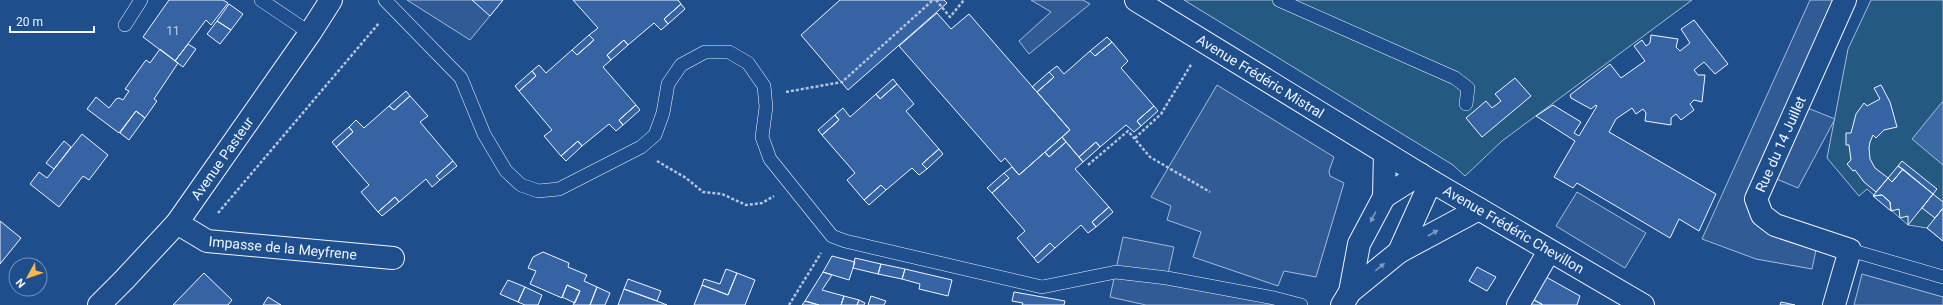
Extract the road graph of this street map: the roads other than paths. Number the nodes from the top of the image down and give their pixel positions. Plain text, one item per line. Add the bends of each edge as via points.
1 (141, 0) edge
2 (261, 0) edge
3 (332, 0) edge
4 (1136, 0) edge
5 (1279, 0) edge
6 (1845, 0) edge
7 (389, 3) edge
8 (125, 25) dead end
9 (310, 33) junction
10 (1466, 104) dead end
11 (1385, 153) junction
12 (1426, 177) junction
13 (1384, 196) junction
14 (1479, 209) junction
15 (177, 223) junction
16 (1850, 250) junction
17 (1550, 251) junction
18 (1399, 252) junction
19 (393, 258) dead end
20 (1943, 278) edge
21 (1346, 298) edge
22 (99, 305) edge
23 (1301, 305) edge
24 (1518, 305) edge
25 (1643, 305) edge
26 (1834, 305) edge

1 - 8 lane
2 - 9 lane
3 - 9 street, Avenue Pasteur
4 - 11 street, Avenue Frédéric Mistral
5 - 10 lane via 1455,78 1468,88
6 - 16 street, Rue du 14 Juillet via 1756,200 1762,215 1775,224
7 - 23 lane via 461,78 484,134 506,171 521,185 538,191 559,189 641,147 655,135 664,113 668,84 681,66 705,52 729,52 748,63 764,86 766,107 762,137 770,159 832,236 1042,287 1116,272 1167,278
9 - 15 street, Avenue Pasteur
11 - 12 street, Avenue Frédéric Chevillon
11 - 13 street
12 - 13 street
12 - 14 street, Avenue Frédéric Chevillon
12 - 18 street
13 -> 21 street via 1359,244
14 - 17 street, Avenue Frédéric Chevillon
18 -> 14 street
15 - 19 street, Impasse de la Meyfrene via 207,242
15 - 22 street, Avenue Pasteur
16 - 20 lane
16 - 26 street
17 - 24 street
17 - 25 street, Avenue Frédéric Chevillon
21 -> 18 street

